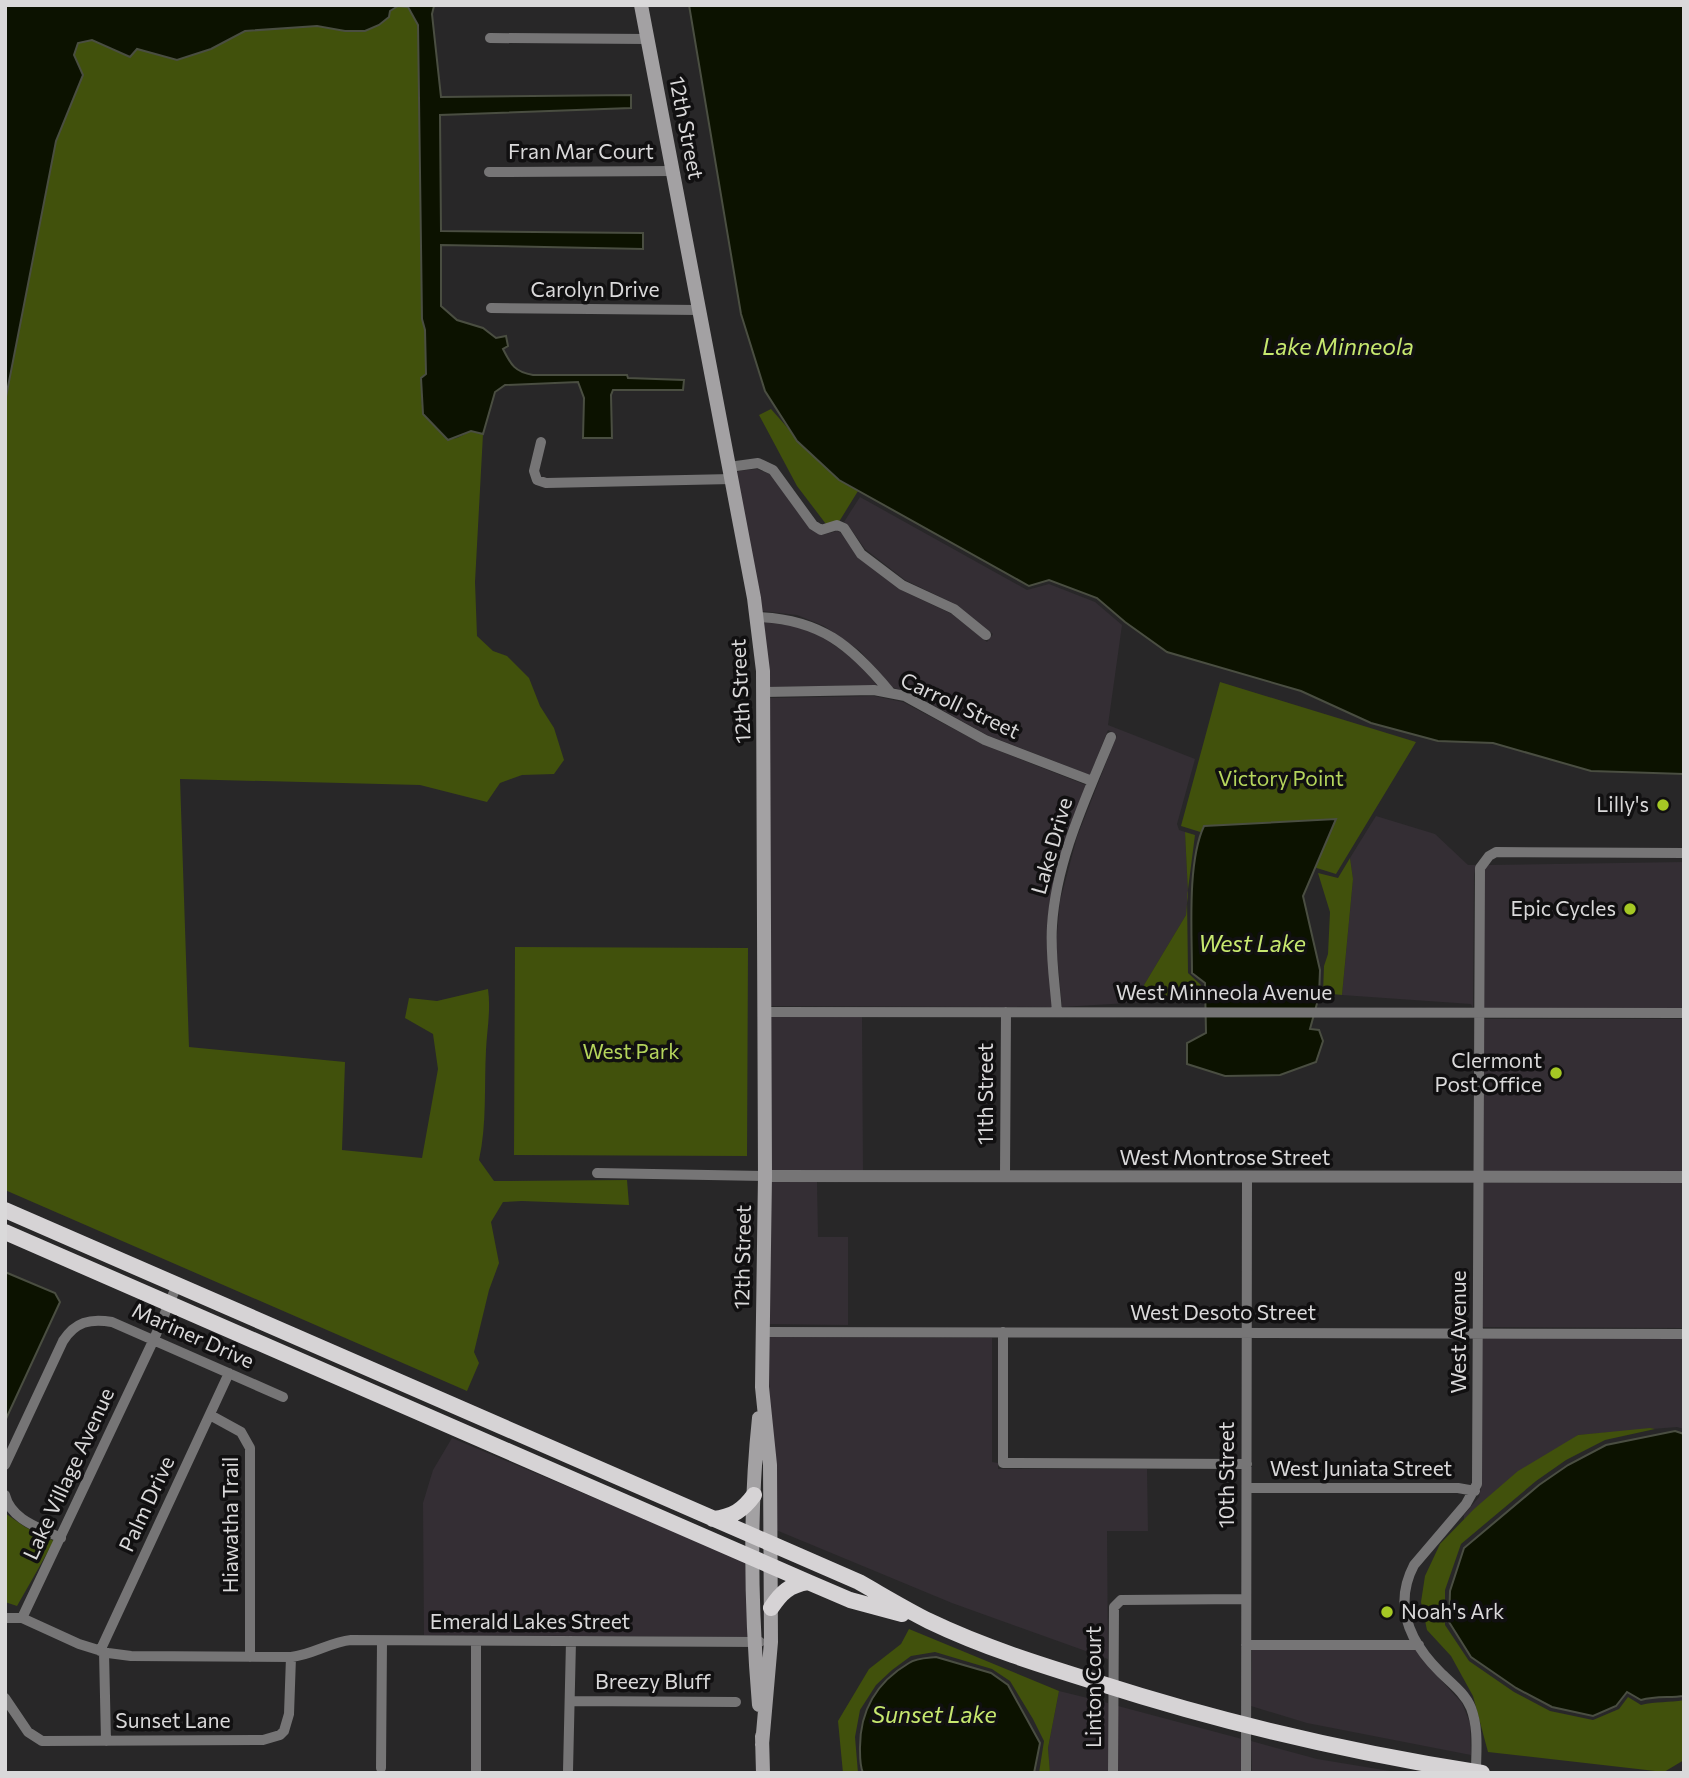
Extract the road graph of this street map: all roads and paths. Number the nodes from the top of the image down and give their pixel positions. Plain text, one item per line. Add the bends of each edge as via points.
1 (641, 5) edge
2 (490, 38) dead end
3 (647, 39) junction
4 (673, 171) junction
5 (489, 172) dead end
6 (491, 308) dead end
7 (699, 310) junction
8 (541, 442) dead end
9 (730, 473) junction
10 (757, 617) junction
11 (986, 635) dead end
12 (764, 692) junction
13 (890, 692) junction
14 (1111, 737) dead end
15 (1092, 781) junction
16 (1684, 853) edge
17 (765, 1012) junction
18 (1006, 1012) junction
19 (1057, 1012) junction
20 (1478, 1013) junction
21 (1684, 1013) edge
22 (597, 1173) dead end
23 (765, 1176) junction
24 (1005, 1177) junction
25 (1247, 1177) junction
26 (1684, 1177) edge
27 (1478, 1178) junction
28 (5, 1210) edge
29 (5, 1232) edge
30 (177, 1285) junction
31 (169, 1304) junction
32 (762, 1332) junction
33 (1003, 1332) junction
34 (1248, 1332) junction
35 (1478, 1332) junction
36 (1684, 1334) edge
37 (154, 1339) junction
38 (229, 1373) junction
39 (762, 1387) junction
40 (283, 1396) dead end
41 (210, 1415) junction
42 (754, 1464) junction
43 (1247, 1464) junction
44 (5, 1465) edge
45 (770, 1465) junction
46 (1247, 1488) junction
47 (1475, 1491) junction
48 (754, 1494) junction
49 (5, 1495) edge
50 (713, 1519) junction
51 (754, 1537) junction
52 (61, 1538) junction
53 (771, 1544) junction
54 (754, 1558) junction
55 (771, 1566) junction
56 (808, 1582) junction
57 (1246, 1598) junction
58 (771, 1608) junction
59 (5, 1618) edge
60 (22, 1618) junction
61 (929, 1621) junction
62 (382, 1640) junction
63 (476, 1641) junction
64 (571, 1641) junction
65 (754, 1642) junction
66 (771, 1642) junction
67 (1246, 1645) junction
68 (1419, 1645) junction
69 (102, 1652) junction
70 (250, 1657) junction
71 (291, 1657) junction
72 (1113, 1688) junction
73 (5, 1698) edge
74 (570, 1701) junction
75 (736, 1702) dead end
76 (1246, 1725) junction
77 (106, 1741) junction
78 (762, 1745) junction
79 (381, 1768) dead end
80 (476, 1771) dead end
81 (568, 1771) dead end
82 (1476, 1772) edge
83 (763, 1773) edge
84 (1113, 1773) edge
85 (1246, 1773) edge
86 (1482, 1773) edge

1 - 3 main road, 12th Street
2 - 3 street
3 - 4 main road, 12th Street
4 - 5 street, Fran Mar Court
4 - 7 main road, 12th Street
6 - 7 street, Carolyn Drive
7 - 9 main road, 12th Street
8 - 9 street via 534,471 537,480 546,483
9 - 10 main road, 12th Street
9 - 11 street via 758,463 773,470 813,525 821,530 837,525 844,528 861,554 902,585 954,609
10 - 12 main road, 12th Street
10 - 13 street via 795,620 823,631 857,655
12 - 13 street, Carroll Street
12 - 17 main road, 12th Street
13 - 15 street, Carroll Street via 985,740
14 - 15 street, Lake Drive
15 - 19 street, Lake Drive via 1055,900 1052,945
16 - 20 street, West Avenue via 1496,852 1483,861 1479,874
17 - 18 street, West Minneola Avenue
17 - 23 main road, 12th Street
18 - 19 street, West Minneola Avenue
18 - 24 street, 11th Street
19 - 20 street, West Minneola Avenue
20 - 21 street, West Minneola Avenue
20 - 27 street, West Avenue
22 - 23 street
23 - 24 street, West Montrose Street
23 - 32 main road, 12th Street
24 - 25 street, West Montrose Street
25 - 27 street, West Montrose Street
25 - 34 street, 10th Street
26 - 27 street, West Montrose Street
27 - 35 street, West Avenue
28 - 30 highway
29 - 31 highway
30 - 31 street, Lake Village Avenue
30 - 50 highway
31 - 37 street, Lake Village Avenue
31 - 54 highway
32 - 33 street, West Desoto Street
32 - 39 main road, 12th Street
33 - 34 street, West Desoto Street
33 - 43 street, West Juniata Street via 1003,1463
34 - 35 street, West Desoto Street
34 - 43 street, 10th Street
35 - 36 street, West Desoto Street
35 - 47 street, West Avenue
37 - 38 street, Mariner Drive
37 - 44 street, Mariner Drive via 101,1320 75,1326 63,1341
37 - 52 street, Lake Village Avenue
38 - 40 street, Mariner Drive
38 - 41 street, Palm Drive
39 - 42 main road, 12th Street
39 - 45 main road, 12th Street
41 - 69 street, Palm Drive
41 - 70 street, Hiawatha Trail via 242,1432 250,1448
42 - 45 street
42 - 48 main road, 12th Street
43 - 46 street, 10th Street
45 - 53 main road, 12th Street
46 - 47 street, West Juniata Street
46 - 57 street, 10th Street
47 - 68 street via 1409,1576 1404,1608
48 - 50 highway via 738,1512
48 - 51 main road, 12th Street
49 - 52 street via 18,1515
50 - 51 highway
51 - 53 highway
51 - 54 main road, 12th Street
52 - 60 street, Lake Village Avenue
53 - 55 main road, 12th Street
53 - 61 highway via 859,1582
54 - 55 highway
54 - 65 main road, 12th Street
55 - 56 highway
55 - 58 main road, 12th Street
56 - 58 highway via 788,1588
56 - 61 highway via 850,1600
57 - 67 street, 10th Street
57 - 72 street, Linton Court via 1116,1602
58 - 66 main road, 12th Street
59 - 60 street
60 - 69 street
61 - 72 highway
62 - 63 street, Emerald Lakes Street
62 - 71 street, Emerald Lakes Street via 343,1641
62 - 79 street
63 - 64 street, Emerald Lakes Street
63 - 80 street
64 - 65 street, Emerald Lakes Street
64 - 74 street
65 - 66 street, Emerald Lakes Street
65 - 78 main road, 12th Street
66 - 78 main road, 12th Street
67 - 68 street
67 - 76 street, 10th Street
68 - 82 street via 1471,1709
69 - 70 street
69 - 77 street, Palm Drive
70 - 71 street
71 - 77 street, Sunset Lane via 289,1714 280,1735 263,1740
72 - 76 highway
72 - 84 street, Linton Court
73 - 77 street, Sunset Lane via 35,1738
74 - 75 street, Breezy Bluff
74 - 81 street
76 - 82 highway
76 - 85 street, 10th Street
78 - 83 main road, 12th Street
82 - 86 highway

